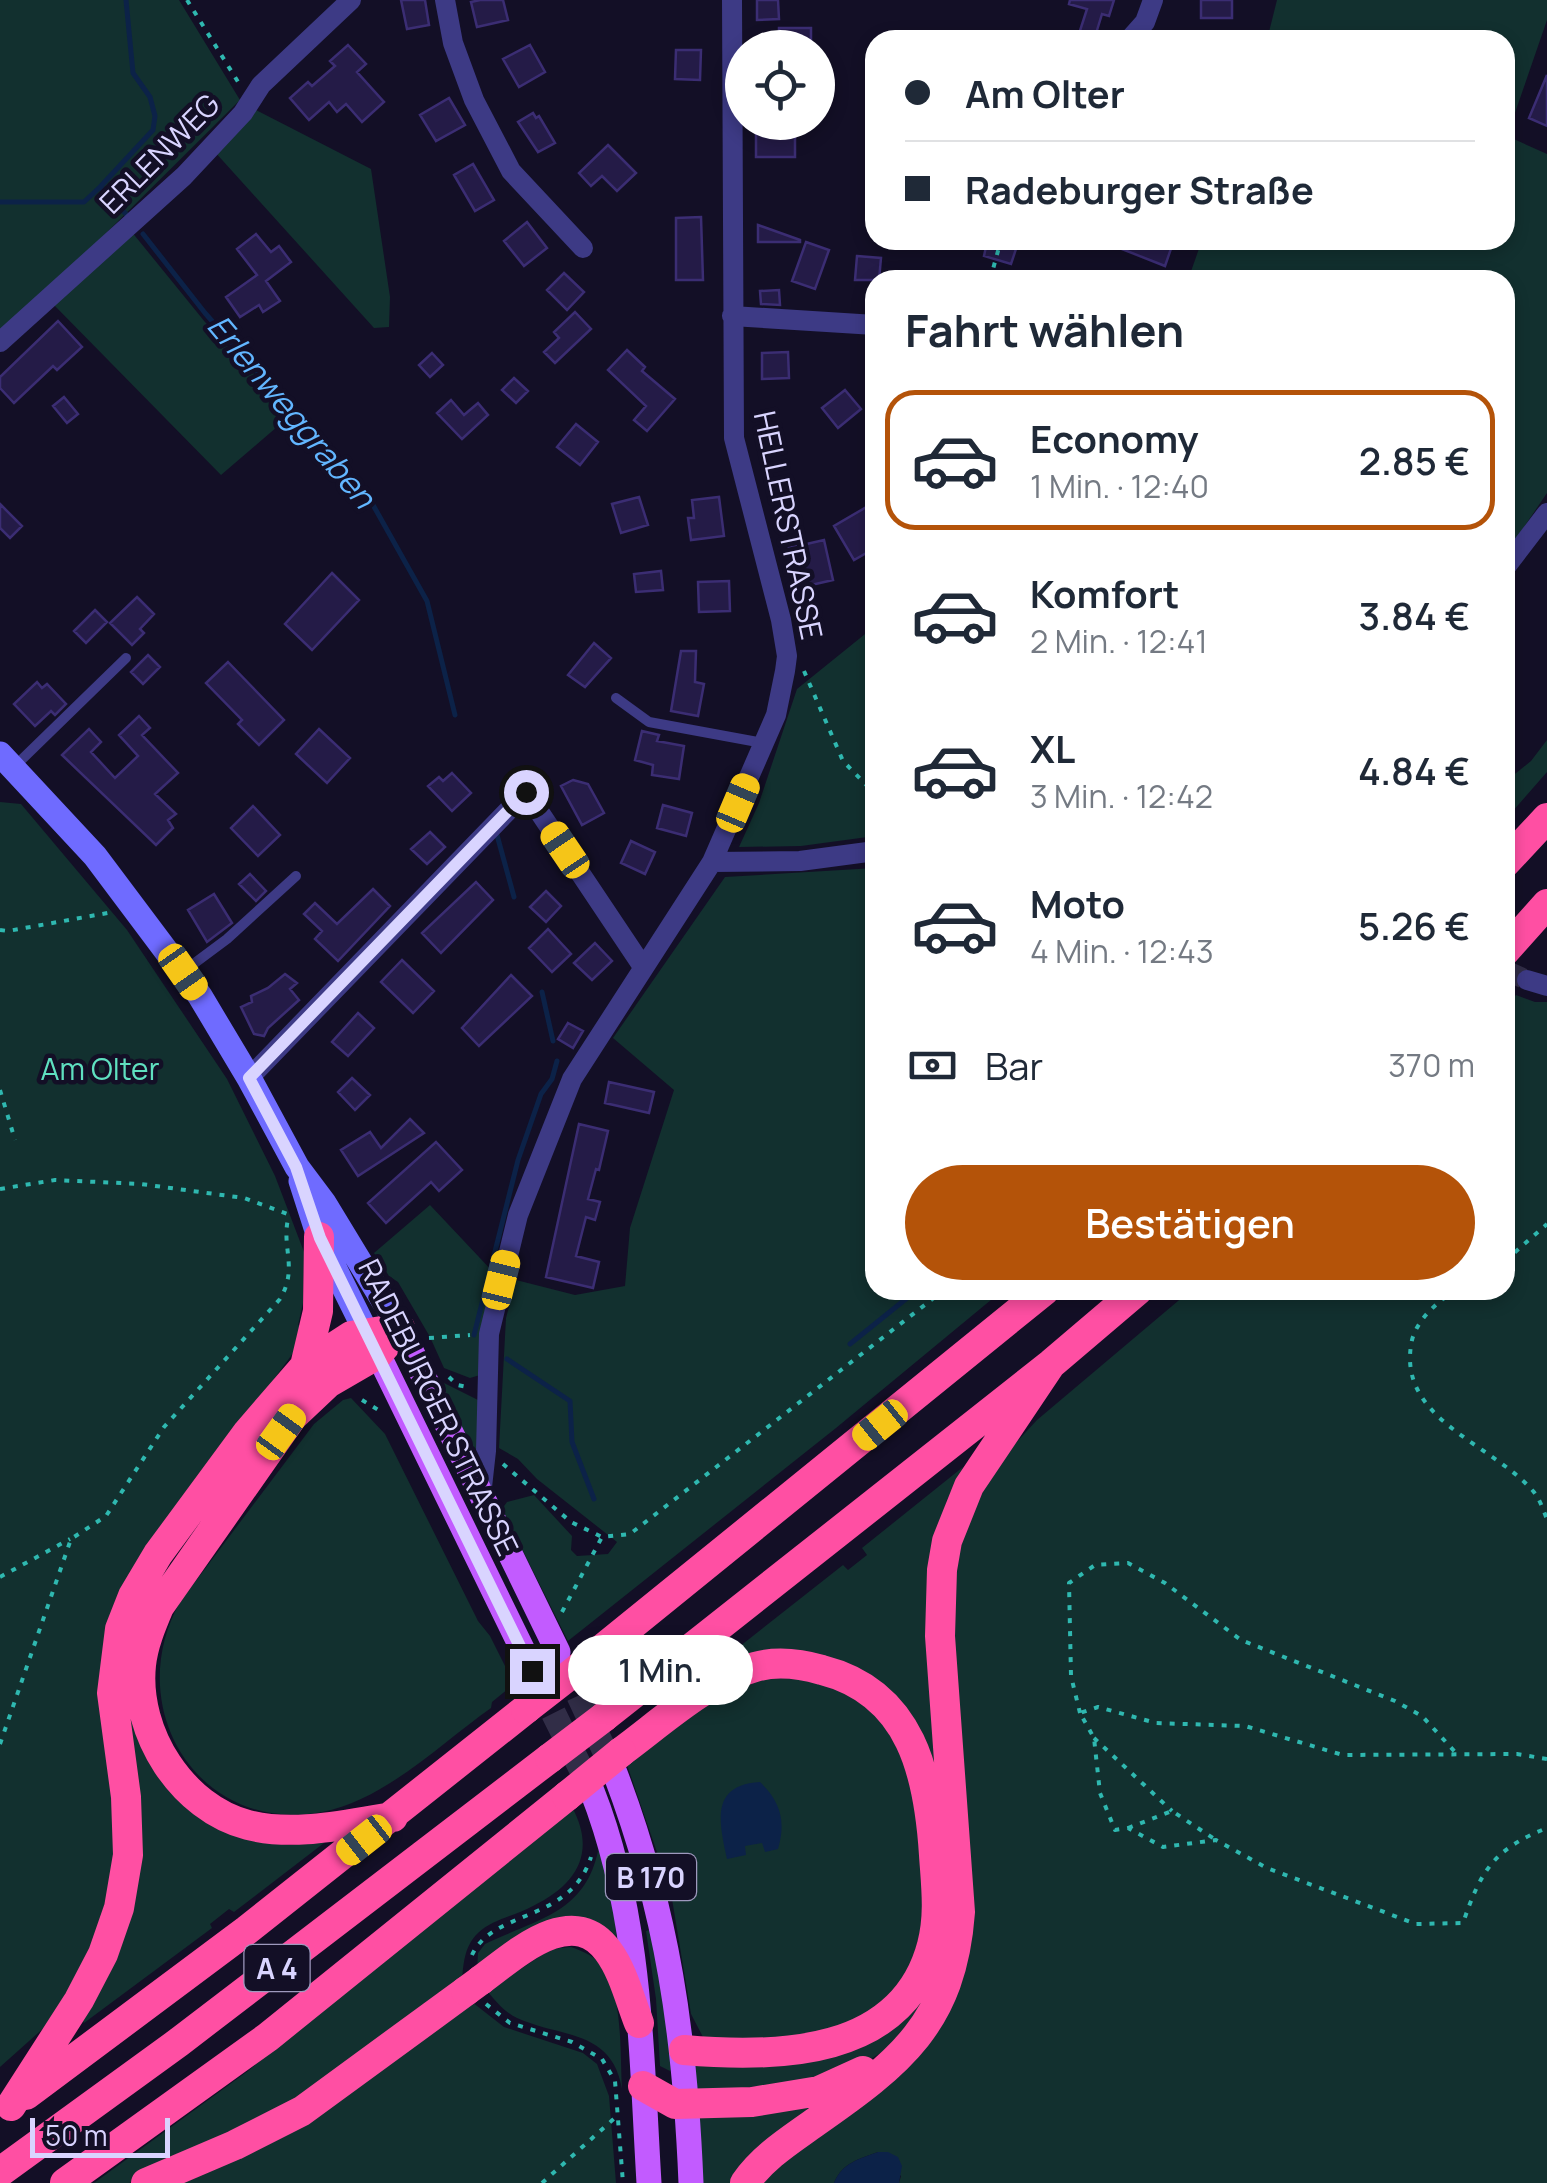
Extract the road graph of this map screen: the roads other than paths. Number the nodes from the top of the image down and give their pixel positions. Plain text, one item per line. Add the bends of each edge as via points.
1 (351, 0) edge
2 (446, 0) edge
3 (732, 0) edge
4 (1153, 0) edge
5 (1138, 30) edge
6 (583, 248) dead end
7 (732, 316) junction
8 (865, 323) edge
9 (0, 342) edge
10 (1547, 513) edge
11 (1515, 555) edge
12 (126, 658) dead end
13 (616, 698) dead end
14 (764, 744) junction
15 (7, 761) edge
16 (1547, 818) edge
17 (865, 852) edge
18 (1515, 852) edge
19 (712, 862) junction
20 (296, 876) dead end
21 (1547, 904) edge
22 (1515, 940) edge
23 (643, 967) junction
24 (183, 972) junction
25 (249, 1078) junction
26 (296, 1167) junction
27 (320, 1238) junction
28 (1032, 1300) edge
29 (1126, 1300) edge
30 (412, 1334) junction
31 (372, 1343) junction
32 (1050, 1364) junction
33 (306, 1366) junction
34 (481, 1497) junction
35 (562, 1649) junction
36 (532, 1671) tunnel mouth
37 (618, 1763) junction
38 (579, 1794) junction
39 (393, 1817) junction
40 (639, 2023) junction
41 (913, 2041) junction
42 (684, 2050) junction
43 (643, 2086) junction
44 (688, 2106) junction
45 (5, 2110) edge
46 (0, 2172) edge
47 (65, 2183) edge
48 (146, 2183) edge
49 (648, 2183) edge
50 (691, 2183) edge
51 (745, 2183) edge

1 - 9 street, ERLENWEG via 261,85 184,176
2 - 6 street via 453,44 474,100 511,171
3 - 7 street, HELLERSTRASSE
4 - 5 street
7 - 8 street
7 - 14 street, HELLERSTRASSE via 734,438 787,656
10 - 11 street
12 - 15 lane
13 - 14 lane via 649,722
14 - 19 street, HELLERSTRASSE
15 - 24 main road, RADEBURGER STRASSE via 95,856
16 - 18 highway
17 - 19 street
19 - 23 street, HELLERSTRASSE
20 - 24 lane
21 - 22 highway
23 - 25 street via 526,792
23 - 34 street, HELLERSTRASSE via 572,1079 518,1214 489,1334
24 - 25 main road, RADEBURGER STRASSE
25 - 26 main road, RADEBURGER STRASSE
26 - 27 main road, RADEBURGER STRASSE
26 - 30 main road, RADEBURGER STRASSE
27 - 31 main road, RADEBURGER STRASSE
27 - 33 highway via 318,1311
28 - 35 highway, A 4
29 - 32 highway, A 4
30 - 31 highway
30 - 34 main road, RADEBURGER STRASSE
31 - 33 highway via 337,1343
31 - 36 main road, RADEBURGER STRASSE
31 - 39 highway via 308,1399 182,1570 146,1637 141,1694 165,1763 202,1803 247,1824 302,1831
32 - 41 highway via 969,1486 947,1541 939,1600 958,1942 942,1998
32 - 46 highway, A 4, bridge via 550,1758
33 - 45 highway via 248,1432 133,1596 120,1629 112,1694 128,1856 119,1908 80,2000
34 - 35 main road, RADEBURGER STRASSE
35 - 39 highway, A 4, bridge via 526,1709
37 - 38 highway, bridge
37 - 42 main road, B 170 via 656,1896
37 - 42 highway via 729,1678 756,1667 809,1666 858,1684 886,1706 908,1733 930,1801 938,1906 932,1948 896,2007 865,2030 810,2048
38 - 40 main road, B 170 via 614,1853
38 - 47 highway via 268,2037
39 - 45 highway, A 4
40 - 43 main road, B 170
40 - 48 highway via 608,1951 582,1932 550,1934 474,1981 302,2111
41 - 44 highway via 819,2091
41 - 51 highway via 896,2062 774,2152
42 - 44 main road, B 170
43 - 44 highway
43 - 49 main road, B 170
44 - 50 main road, B 170

